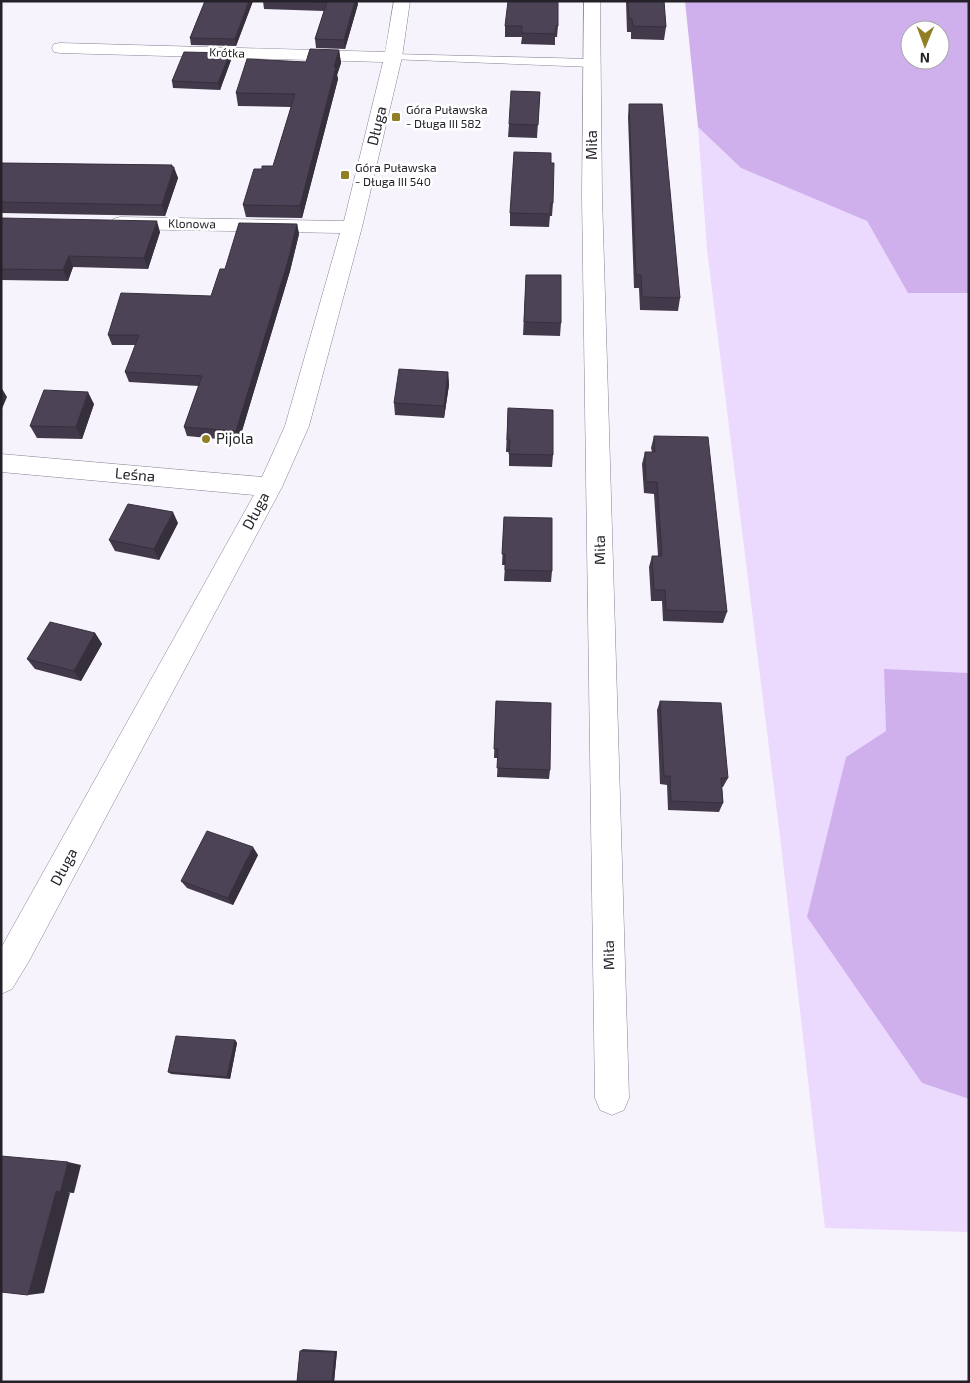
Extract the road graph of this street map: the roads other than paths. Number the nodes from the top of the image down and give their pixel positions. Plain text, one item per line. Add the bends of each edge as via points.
1 (402, 1) edge
2 (592, 1) edge
3 (60, 48) dead end
4 (393, 58) junction
5 (592, 63) junction
6 (99, 222) edge
7 (352, 227) junction
8 (1, 463) edge
9 (270, 487) junction
10 (10, 949) edge
11 (1, 978) edge
12 (612, 1098) dead end

1 - 4 street, Długa
2 - 5 street, Miła
3 - 4 street, Krótka
4 - 5 lane
4 - 7 street, Długa
5 - 12 street, Miła via 592,196
6 - 7 street, Klonowa
7 - 9 street, Długa via 297,426
8 - 9 street, Leśna
9 - 10 street, Długa
10 - 11 street, Długa

